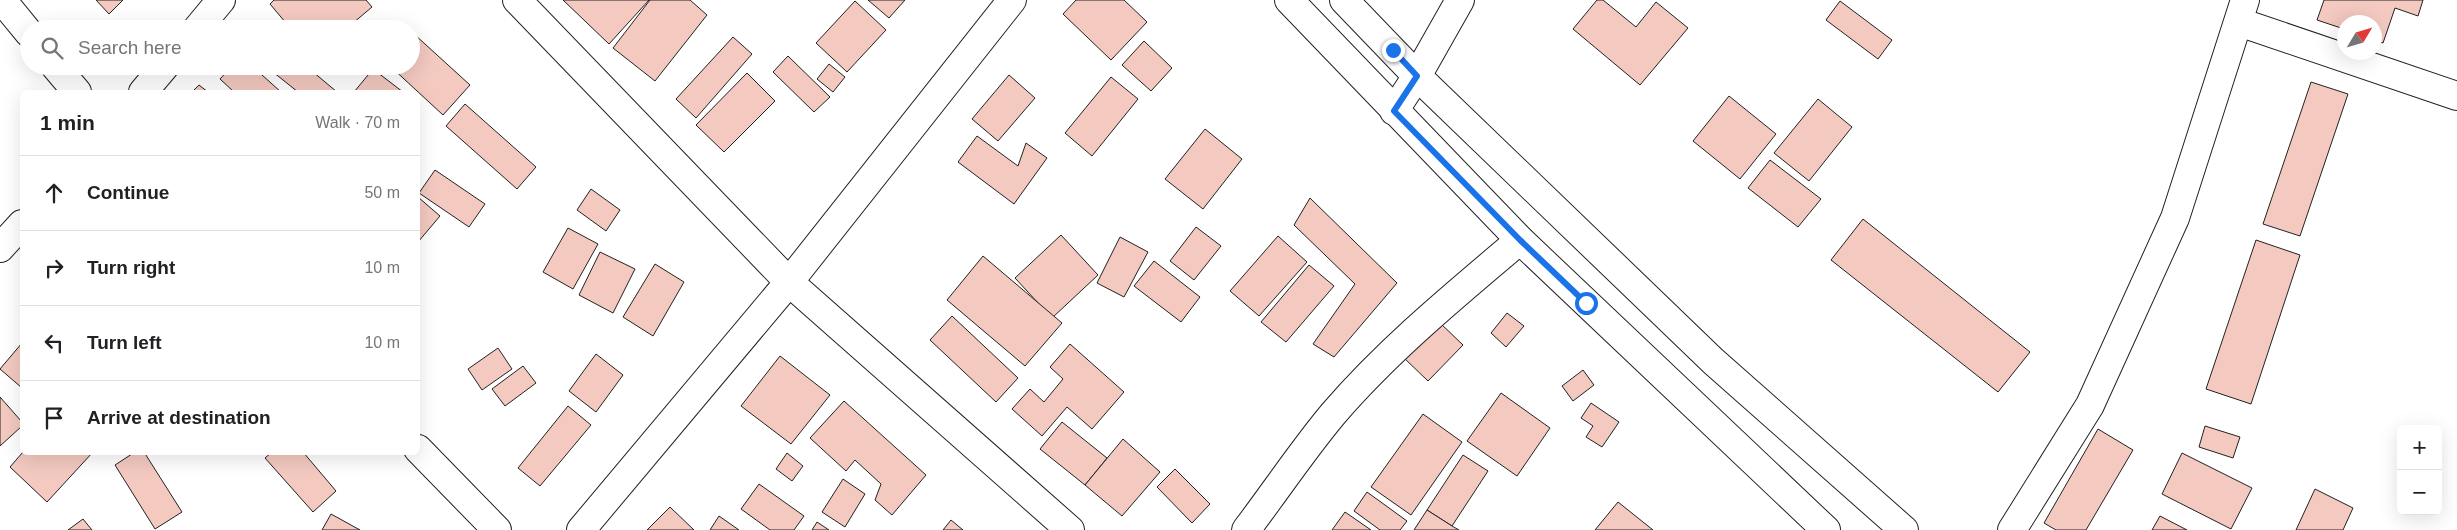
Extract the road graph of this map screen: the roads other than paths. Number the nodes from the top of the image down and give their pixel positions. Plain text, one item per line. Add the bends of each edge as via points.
1 (2, 0) edge
2 (221, 0) edge
3 (517, 0) edge
4 (1012, 0) edge
5 (1290, 0) edge
6 (1344, 0) edge
7 (1460, 0) edge
8 (2242, 11) edge
9 (204, 20) edge
10 (20, 22) edge
11 (63, 75) edge
12 (158, 75) edge
13 (1417, 76) junction
14 (75, 90) edge
15 (146, 90) edge
16 (2457, 96) edge
17 (1394, 111) junction
18 (20, 226) edge
19 (1520, 240) junction
20 (0, 248) edge
21 (789, 282) junction
22 (420, 451) edge
23 (497, 530) edge
24 (581, 530) edge
25 (1070, 530) edge
26 (1246, 530) edge
27 (1826, 530) edge
28 (1904, 530) edge
29 (2012, 530) edge

1 - 10 street
2 - 9 street
3 - 21 street
4 - 21 street
5 - 17 street
6 - 13 street
7 - 13 street
8 - 16 street
8 - 29 street via 2170,227 2090,405
11 - 14 street
12 - 15 street
13 - 17 street
13 - 28 street via 1714,361
17 - 19 street
18 - 20 street
19 - 26 street via 1381,363 1333,414
19 - 27 street
21 - 24 street
21 - 25 street
22 - 23 street

